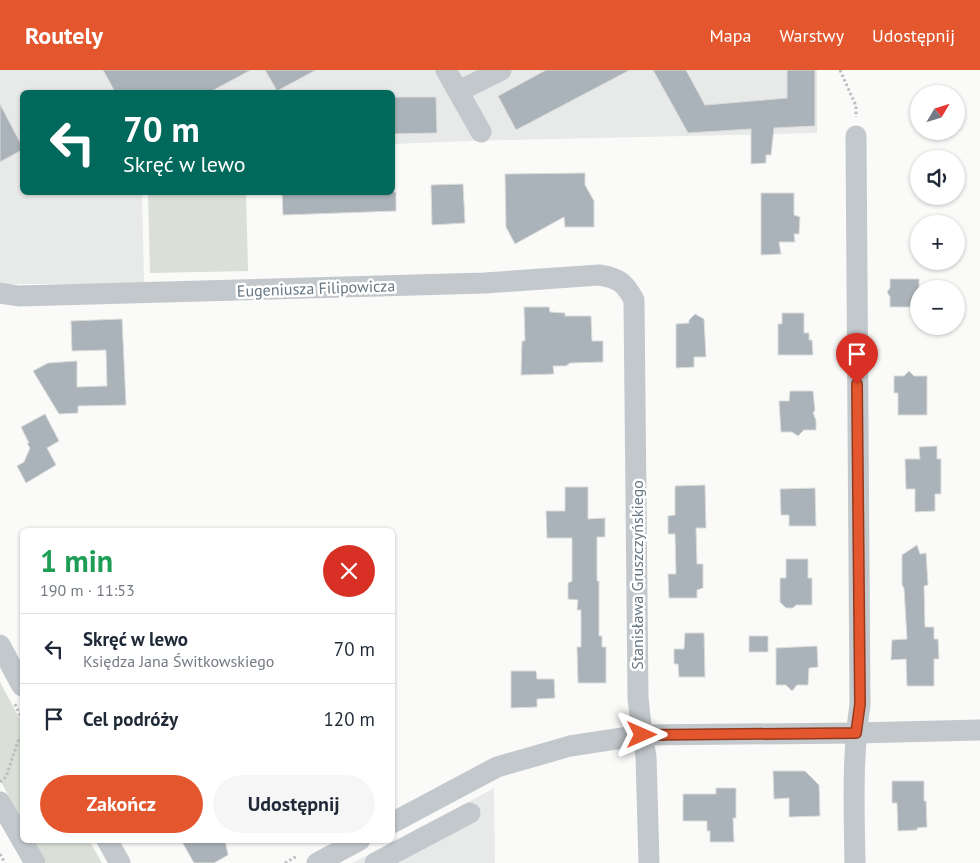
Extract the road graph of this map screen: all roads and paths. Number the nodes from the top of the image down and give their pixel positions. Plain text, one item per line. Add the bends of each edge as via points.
1 (446, 70) edge
2 (501, 70) edge
3 (840, 70) edge
4 (459, 91) junction
5 (481, 132) dead end
6 (856, 136) joint
7 (628, 288) joint
8 (0, 293) edge
9 (0, 646) edge
10 (20, 682) edge
11 (980, 730) edge
12 (856, 733) junction
13 (642, 735) junction
14 (20, 740) edge
15 (0, 783) edge
16 (434, 801) junction
17 (0, 802) edge
18 (470, 813) dead end
19 (395, 821) edge
20 (447, 825) junction
21 (20, 837) edge
22 (24, 843) edge
23 (110, 843) edge
24 (357, 843) edge
25 (0, 854) edge
26 (342, 857) edge
27 (5, 863) edge
28 (35, 863) edge
29 (120, 863) edge
30 (317, 863) edge
31 (375, 863) edge
32 (649, 863) edge
33 (855, 863) edge

1 - 4 street
2 - 4 street
3 - 6 path via 856,106
4 - 5 street
6 - 12 street via 860,704
7 - 8 street, Eugeniusza Filipowicza via 614,277 599,275 485,283 19,296
7 - 13 street, Stanisława Gruszczyńskiego via 634,300 638,698
9 - 10 street
11 - 12 street
12 - 13 street
12 - 33 street
13 - 16 street via 570,746 497,768
13 - 32 street, Stanisława Gruszczyńskiego via 646,756
14 - 15 path via 6,777
16 - 19 street
16 - 20 street
17 - 21 street
18 - 20 street
20 - 31 street
22 - 28 street
23 - 29 street
24 - 26 street
25 - 27 path
26 - 30 street

